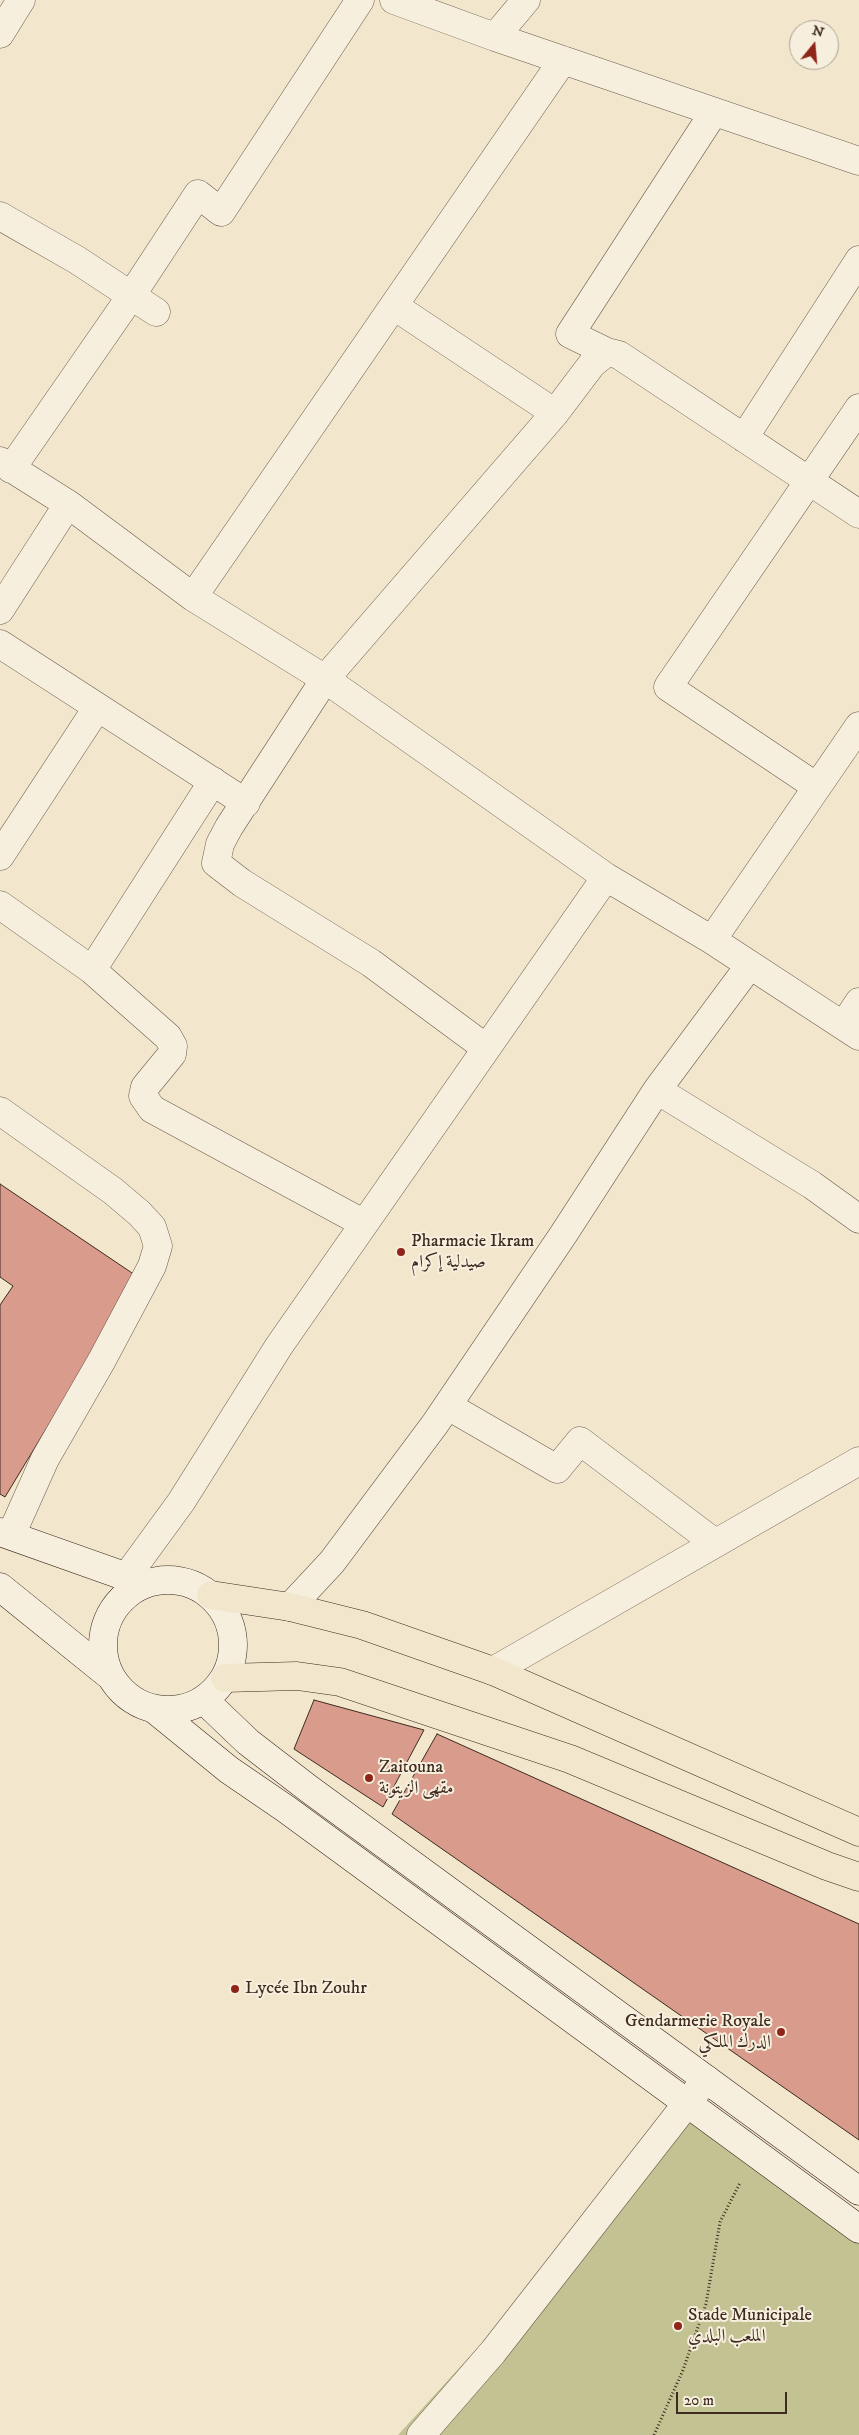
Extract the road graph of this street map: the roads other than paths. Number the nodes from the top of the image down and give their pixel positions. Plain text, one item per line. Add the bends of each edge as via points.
1 (21, 0) edge
2 (360, 0) edge
3 (394, 0) edge
4 (526, 0) edge
5 (0, 34) edge
6 (495, 37) junction
7 (564, 60) junction
8 (714, 112) junction
9 (859, 161) edge
10 (0, 216) edge
11 (859, 260) edge
12 (131, 296) junction
13 (394, 306) junction
14 (156, 312) dead end
15 (607, 352) junction
16 (859, 408) edge
17 (555, 413) junction
18 (744, 438) junction
19 (6, 465) edge
20 (809, 481) junction
21 (68, 504) junction
22 (859, 514) edge
23 (193, 597) junction
24 (0, 610) edge
25 (0, 644) edge
26 (325, 679) junction
27 (97, 708) junction
28 (859, 726) edge
29 (213, 781) junction
30 (817, 787) junction
31 (246, 803) junction
32 (0, 856) edge
33 (606, 877) junction
34 (0, 905) edge
35 (712, 940) junction
36 (750, 965) junction
37 (92, 970) junction
38 (859, 1002) edge
39 (851, 1030) edge
40 (486, 1048) junction
41 (657, 1090) junction
42 (0, 1111) edge
43 (859, 1219) edge
44 (363, 1223) junction
45 (448, 1406) junction
46 (859, 1461) edge
47 (5, 1533) edge
48 (715, 1543) junction
49 (136, 1580) junction
50 (0, 1587) edge
51 (211, 1595) junction
52 (290, 1607) junction
53 (493, 1670) junction
54 (109, 1675) junction
55 (225, 1678) junction
56 (204, 1700) junction
57 (154, 1709) junction
58 (859, 1832) edge
59 (859, 1877) edge
60 (706, 2079) junction
61 (688, 2102) junction
62 (859, 2191) edge
63 (859, 2229) edge
64 (421, 2435) edge

1 - 5 street
2 - 12 street via 221,212 198,194
3 - 6 street
4 - 6 street
6 - 7 street
7 - 8 street
7 - 13 street
8 - 9 street
8 - 15 street via 570,334
10 - 12 street via 77,260
11 - 18 street
12 - 14 street
12 - 19 street
13 - 17 street
13 - 23 street
15 - 17 street via 592,364
15 - 18 street via 619,354
16 - 20 street
17 - 26 street
18 - 20 street
19 - 21 street
20 - 22 street
20 - 30 street via 668,687
21 - 23 street
21 - 24 street
23 - 26 street
25 - 27 street
26 - 31 street
26 - 33 street
27 - 29 street
27 - 32 street
28 - 30 street
29 - 31 street
29 - 37 street
30 - 35 street
31 - 40 street via 220,844 216,863 242,883 372,963
33 - 35 street
33 - 40 street
34 - 37 street
35 - 36 street
36 - 39 street
36 - 41 street
37 - 44 street via 159,1028 172,1046 172,1054 145,1087 143,1096 152,1109
38 - 39 street
40 - 44 street
41 - 43 street via 812,1185
41 - 45 street
42 - 47 street via 139,1213 152,1227 158,1246 152,1266 116,1334
44 - 49 street via 279,1346
45 - 48 street via 557,1469 580,1441
45 - 52 street via 332,1562
46 - 48 street
47 - 49 street
48 - 53 street
49 - 51 street via 168,1579 191,1583
49 - 54 street via 111,1611 103,1632 102,1654
50 - 54 street
51 - 52 main road
51 - 55 street via 226,1613 233,1634 232,1656
52 - 53 main road via 362,1626
53 - 58 main road
54 - 57 street via 120,1691 136,1703
55 - 56 street
55 - 59 main road via 297,1676 340,1682 570,1759
56 - 57 street via 180,1710
56 - 60 street via 248,1742 309,1789
57 - 61 street via 229,1770
60 - 61 street
60 - 62 street
61 - 63 street
61 - 64 street via 493,2352

